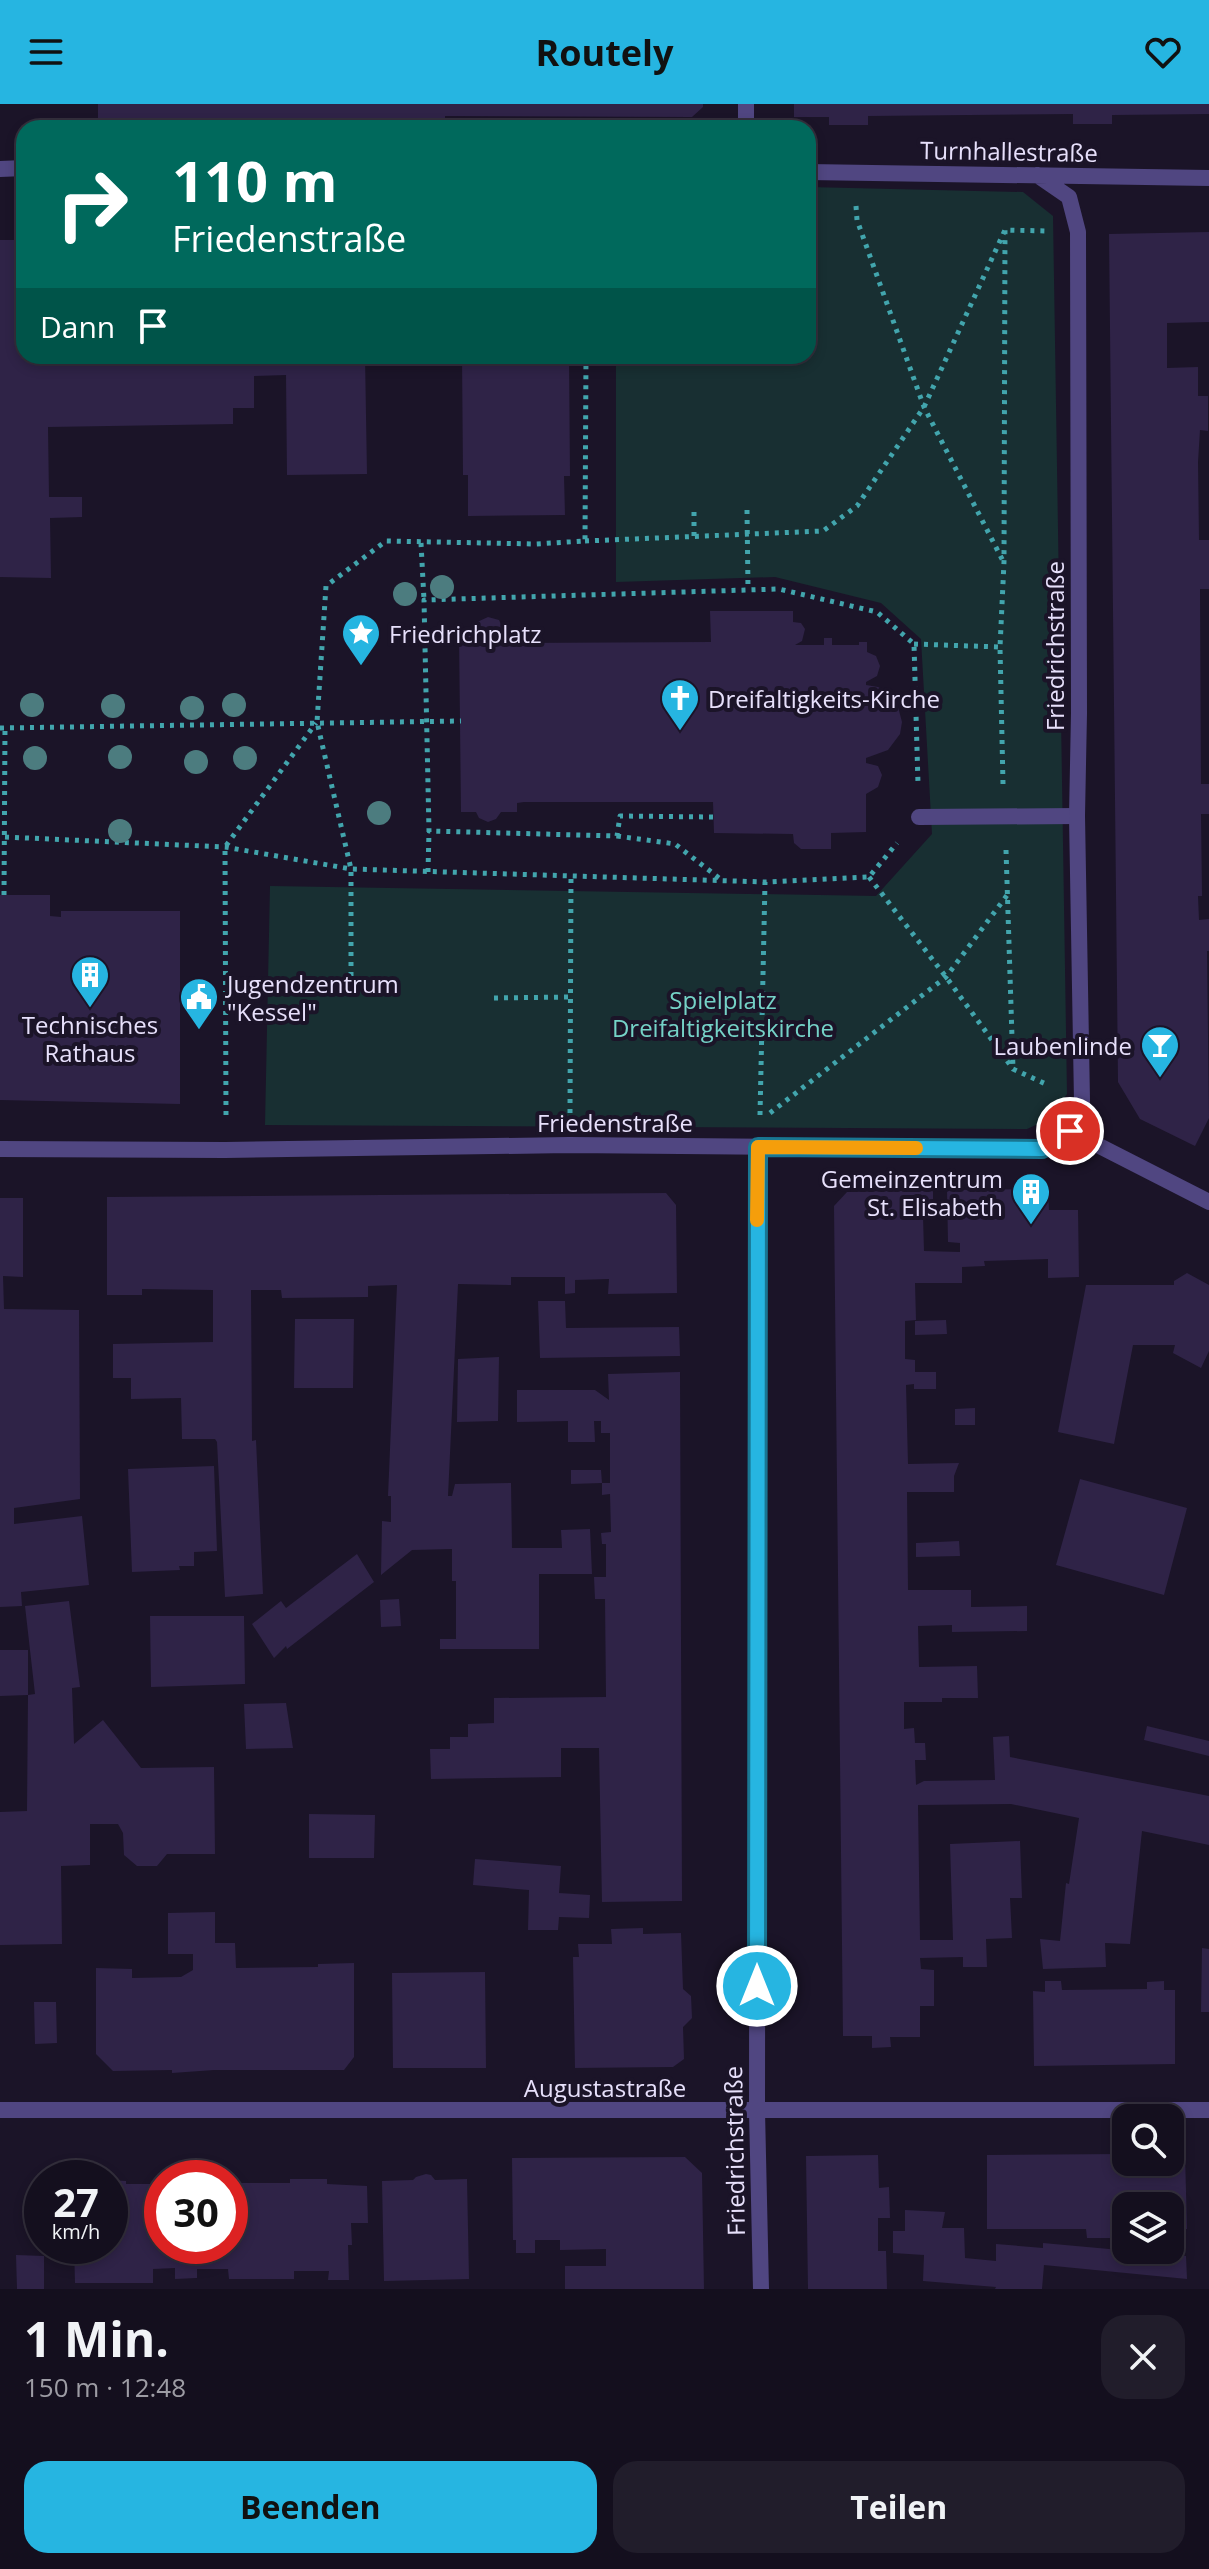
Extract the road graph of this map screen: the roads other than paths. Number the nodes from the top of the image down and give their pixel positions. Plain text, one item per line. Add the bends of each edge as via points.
1 (816, 172) edge
2 (1037, 175) junction
3 (1209, 178) edge
4 (1077, 816) junction
5 (919, 817) road end
6 (1070, 1131) junction
7 (758, 1147) junction
8 (0, 1149) edge
9 (1209, 1202) edge
10 (0, 2110) edge
11 (1209, 2110) edge
12 (757, 2111) junction
13 (761, 2289) edge

1 - 2 street, Turnhallestraße
2 - 3 street, Turnhallestraße
2 - 4 street, Friedrichstraße via 1069,197 1078,232
4 - 5 street
4 - 6 street, Friedrichstraße via 1082,1101
6 - 7 street, Friedenstraße via 1042,1149
6 - 9 street
7 - 8 street, Friedenstraße
7 - 12 street, Friedrichstraße
10 - 12 street, Augustastraße
11 - 12 street, Augustastraße
12 - 13 street, Friedrichstraße

